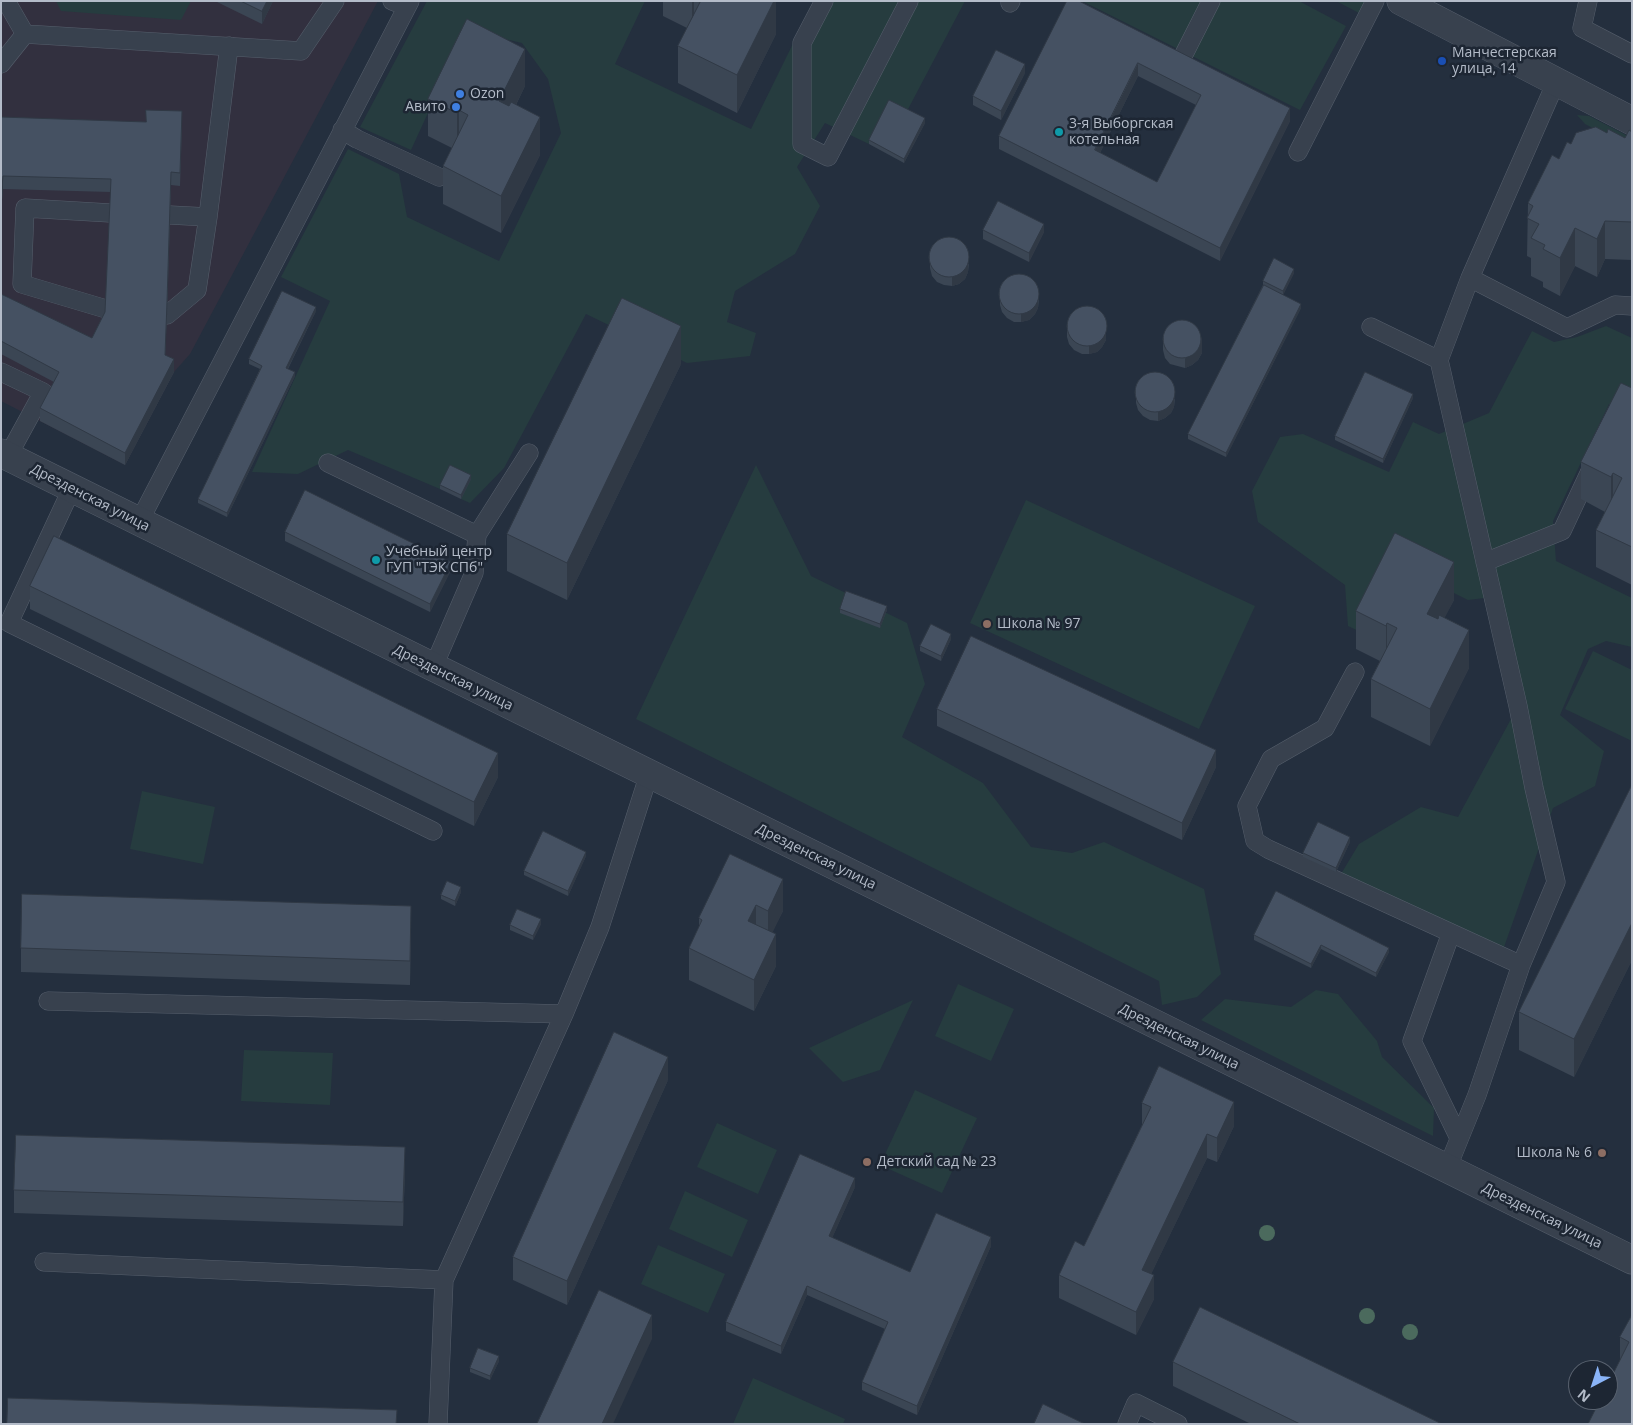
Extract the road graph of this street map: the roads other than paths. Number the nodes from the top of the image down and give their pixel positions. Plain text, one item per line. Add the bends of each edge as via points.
1 (335, 1) edge
2 (824, 1) edge
3 (909, 1) edge
4 (1211, 1) edge
5 (1375, 1) edge
6 (1401, 1) edge
7 (1588, 1) edge
8 (4, 2) edge
9 (403, 3) edge
10 (25, 34) junction
11 (229, 46) junction
12 (1632, 54) edge
13 (1, 64) edge
14 (1179, 64) edge
15 (1556, 82) junction
16 (1632, 121) edge
17 (342, 130) junction
18 (1298, 152) dead end
19 (439, 177) dead end
20 (110, 212) edge
21 (170, 215) edge
22 (208, 216) junction
23 (1470, 278) junction
24 (1632, 306) edge
25 (106, 309) edge
26 (167, 315) edge
27 (1370, 327) dead end
28 (1439, 360) junction
29 (1, 372) edge
30 (529, 453) dead end
31 (5, 454) edge
32 (1598, 456) edge
33 (328, 462) dead end
34 (72, 488) junction
35 (139, 522) junction
36 (477, 535) junction
37 (1485, 562) junction
38 (433, 668) junction
39 (1355, 672) edge
40 (649, 774) junction
41 (434, 832) dead end
42 (1451, 933) junction
43 (1521, 965) junction
44 (48, 1001) dead end
45 (564, 1014) junction
46 (1459, 1138) junction
47 (1447, 1169) junction
48 (1632, 1260) edge
49 (44, 1262) dead end
50 (444, 1280) junction
51 (438, 1424) edge
52 (1127, 1424) edge
53 (1178, 1424) edge

1 - 11 lane via 301,51
2 - 3 lane via 802,43 802,144 828,157
4 - 14 lane
5 - 18 lane
6 - 15 street
7 - 12 lane via 1582,28
8 - 10 lane
9 - 17 lane
10 - 11 lane
10 - 13 lane
11 - 22 lane
15 - 16 street
15 - 23 lane
17 - 19 lane
17 - 35 lane
20 - 25 lane via 25,208 22,284
21 - 22 lane
22 - 26 lane via 197,290
23 - 24 lane via 1567,328 1615,305
23 - 28 lane
27 - 28 lane
28 - 37 lane
29 - 31 lane via 43,392
30 - 36 lane
31 - 34 street, Дрезденская улица
32 - 37 lane via 1562,531
33 - 36 lane
34 - 35 street, Дрезденская улица
34 - 41 lane via 9,623
35 - 38 street, Дрезденская улица
36 - 38 lane via 474,573
37 - 43 lane via 1556,882
38 - 40 street, Дрезденская улица
39 - 42 lane via 1326,728 1271,759 1247,806 1255,841 1268,850
40 - 45 lane via 600,928
40 - 47 street, Дрезденская улица
42 - 43 lane
42 - 46 lane via 1412,1041
43 - 46 lane
44 - 45 lane
45 - 50 lane
46 - 47 lane
47 - 48 street, Дрезденская улица
49 - 50 lane
50 - 51 lane
52 - 53 lane via 1136,1403

